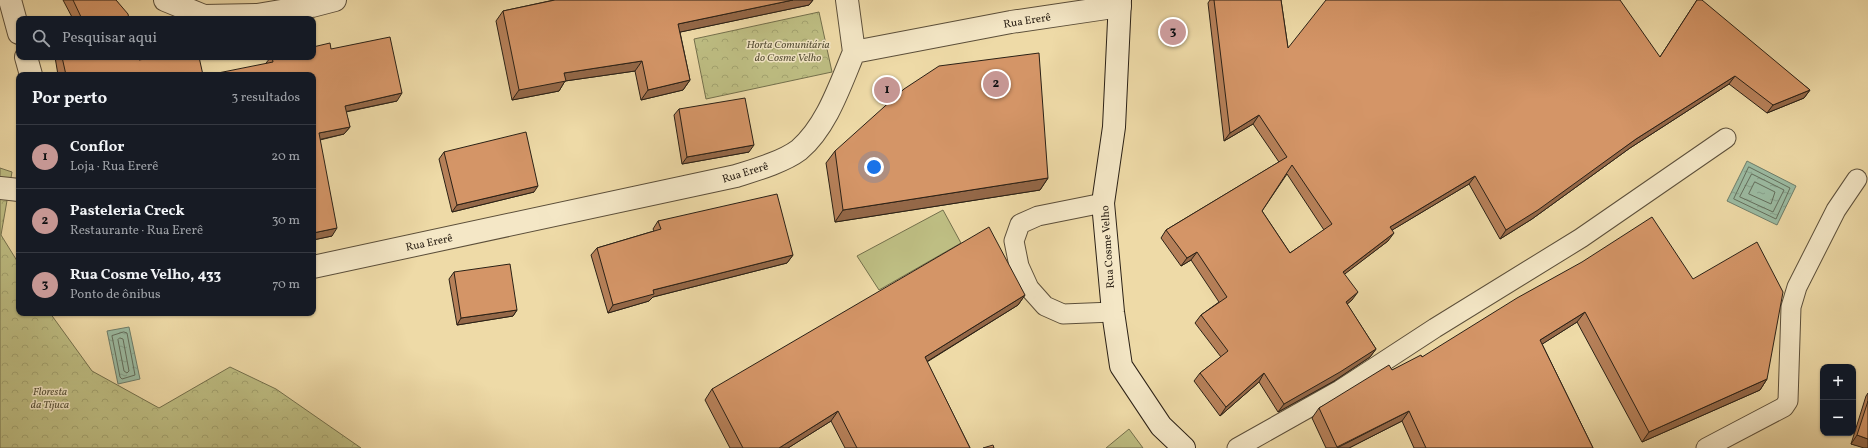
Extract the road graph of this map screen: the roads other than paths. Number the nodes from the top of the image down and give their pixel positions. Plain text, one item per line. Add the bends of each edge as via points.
1 (10, 0) edge
2 (165, 0) edge
3 (335, 0) edge
4 (847, 0) edge
5 (1120, 3) edge
6 (16, 22) edge
7 (854, 52) junction
8 (27, 60) edge
9 (30, 72) edge
10 (1726, 138) dead end
11 (1857, 179) dead end
12 (0, 188) edge
13 (16, 190) edge
14 (1103, 203) junction
15 (316, 266) edge
16 (1113, 312) junction
17 (1184, 448) edge
18 (1237, 448) edge
19 (1706, 448) edge

1 - 6 street
2 - 3 street via 204,16 257,15
4 - 7 street
5 - 7 street, Rua Ererê
5 - 14 street, Rua Cosme Velho via 1114,127
7 - 15 street, Rua Ererê via 819,128 798,150 764,168
8 - 9 street
10 - 18 lane via 1581,238 1340,390
11 - 19 lane via 1836,210 1797,287 1791,307 1788,401 1784,407
12 - 13 street
14 - 16 street, Rua Cosme Velho
14 - 16 lane via 1038,216 1026,221 1020,224 1014,241 1019,266 1029,288 1044,306 1063,314
16 - 17 street, Rua Cosme Velho via 1122,366 1161,426

